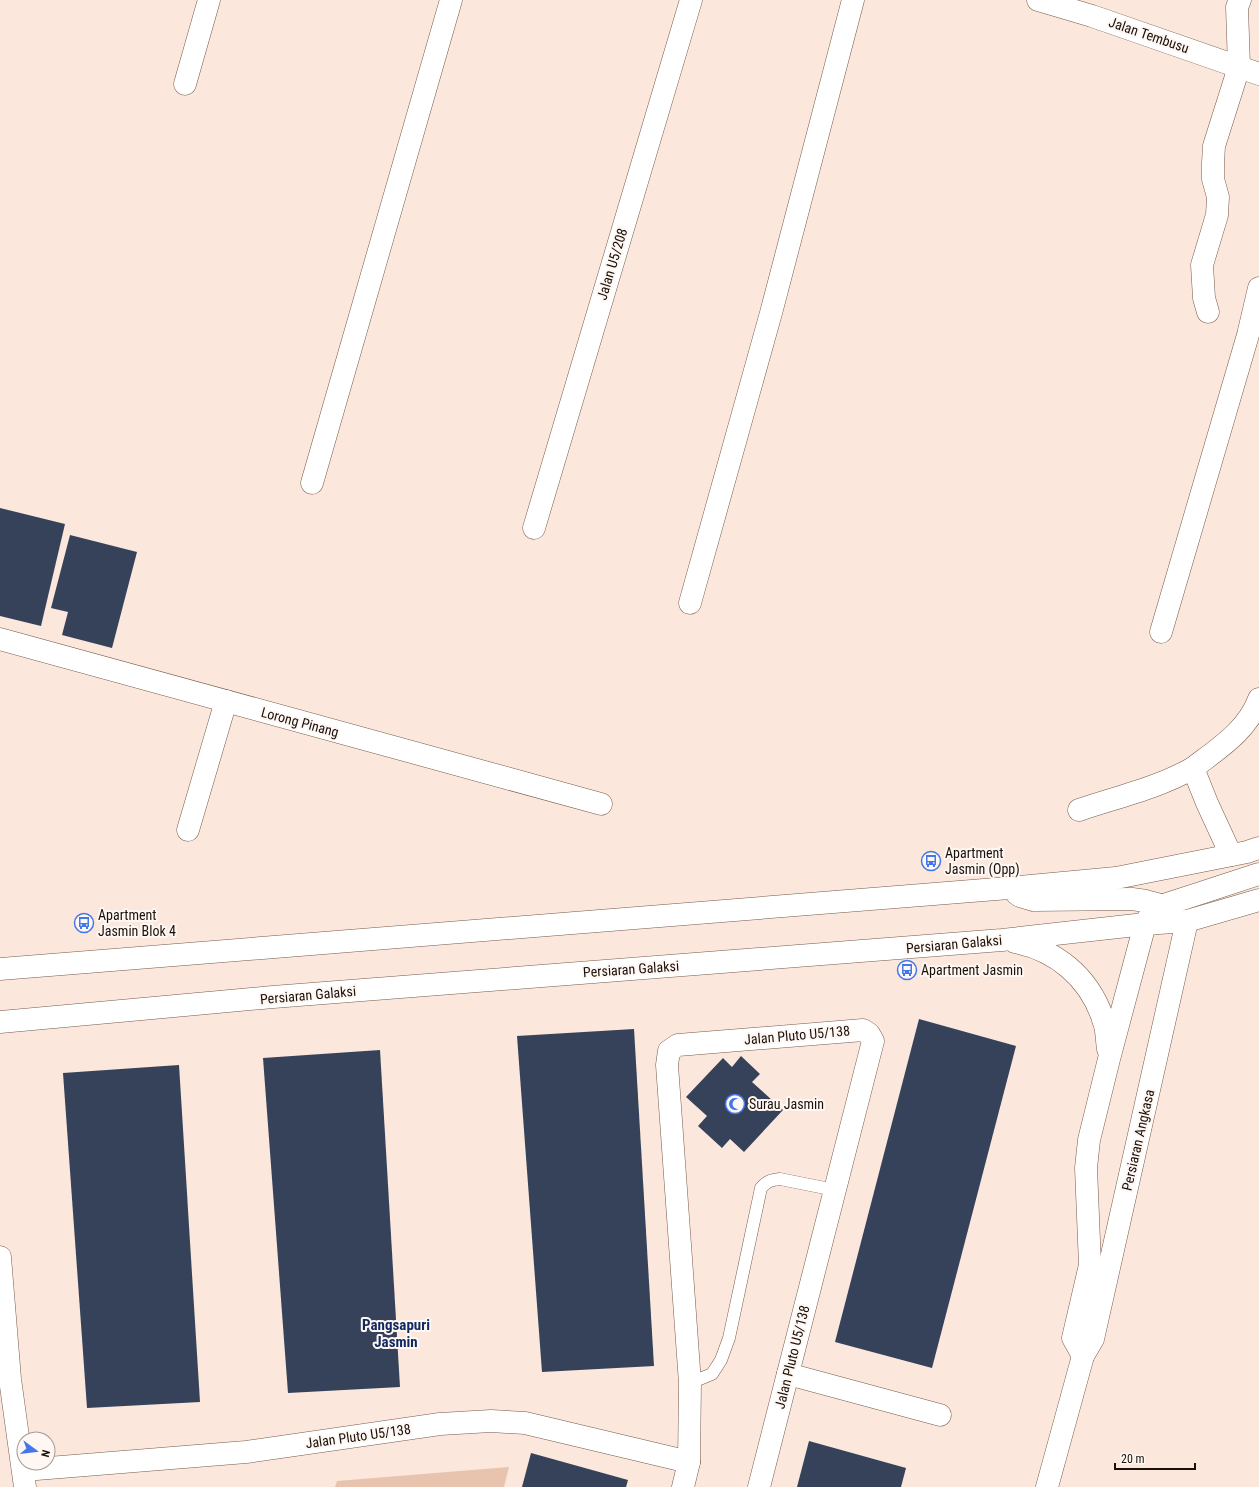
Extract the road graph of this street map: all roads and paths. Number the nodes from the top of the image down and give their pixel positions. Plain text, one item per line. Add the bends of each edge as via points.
1 (209, 0) edge
2 (451, 0) edge
3 (691, 0) edge
4 (853, 0) edge
5 (1038, 0) edge
6 (1240, 0) edge
7 (1239, 67) junction
8 (1259, 74) edge
9 (185, 84) dead end
10 (1259, 288) edge
11 (1208, 312) dead end
12 (312, 483) dead end
13 (534, 528) dead end
14 (690, 603) dead end
15 (1161, 632) dead end
16 (0, 639) edge
17 (1259, 699) edge
18 (226, 701) junction
19 (1193, 768) junction
20 (601, 804) dead end
21 (1079, 810) dead end
22 (188, 830) dead end
23 (1259, 848) edge
24 (1230, 855) junction
25 (1259, 874) edge
26 (1009, 888) junction
27 (1259, 900) edge
28 (1164, 905) junction
29 (1187, 921) junction
30 (1145, 924) junction
31 (1002, 940) junction
32 (0, 969) edge
33 (0, 1022) edge
34 (1109, 1059) junction
35 (835, 1190) junction
36 (0, 1257) edge
37 (1083, 1356) junction
38 (788, 1374) junction
39 (5, 1379) edge
40 (690, 1383) junction
41 (940, 1415) dead end
42 (689, 1462) junction
43 (24, 1478) edge
44 (683, 1487) edge
45 (759, 1487) edge
46 (1047, 1487) edge

1 - 9 street
2 - 12 street
3 - 13 street, Jalan U5/208
4 - 14 street via 771,313
5 - 7 street, Jalan Tembusu
6 - 7 street via 1237,7
7 - 8 street, Jalan Tembusu
7 - 11 street via 1214,146 1213,171 1218,198 1217,215 1202,265 1204,298
10 - 15 street via 1248,335
16 - 18 street, Lorong Pinang
17 - 19 street via 1255,710 1236,735
18 - 20 street, Lorong Pinang
18 - 22 street
19 - 21 street via 1175,778
19 - 24 street
23 - 24 street
24 - 26 street via 1116,878
25 - 28 street
26 - 28 street via 1020,896 1033,900 1132,899
26 - 32 street
27 - 29 street, Persiaran Galaksi
28 - 29 street via 1181,912
28 - 30 street via 1152,912
29 - 30 street, Persiaran Galaksi
29 - 37 street, Persiaran Angkasa via 1094,1339
30 - 31 street, Persiaran Galaksi
30 - 34 street
31 - 33 street, Persiaran Galaksi
31 - 34 street via 1032,946 1058,958 1080,978 1096,1002 1106,1030
34 - 37 street via 1089,1140 1086,1168 1090,1265 1073,1338
35 - 38 street, Jalan Pluto U5/138
35 - 40 lane via 780,1179 766,1182 761,1188 729,1338 721,1360 712,1374
35 - 40 street, Jalan Pluto U5/138 via 873,1041 869,1034 863,1030 686,1044 678,1045 669,1051 667,1064
36 - 39 street, Jalan Pluto U5/138
37 - 46 street, Persiaran Angkasa
38 - 41 street
38 - 45 street, Jalan Pluto U5/138
39 - 43 street, Jalan Pluto U5/138
40 - 42 street, Jalan Pluto U5/138
42 - 43 street, Jalan Pluto U5/138 via 525,1423 491,1421 440,1424 246,1452
42 - 44 street, Jalan Pluto U5/138

